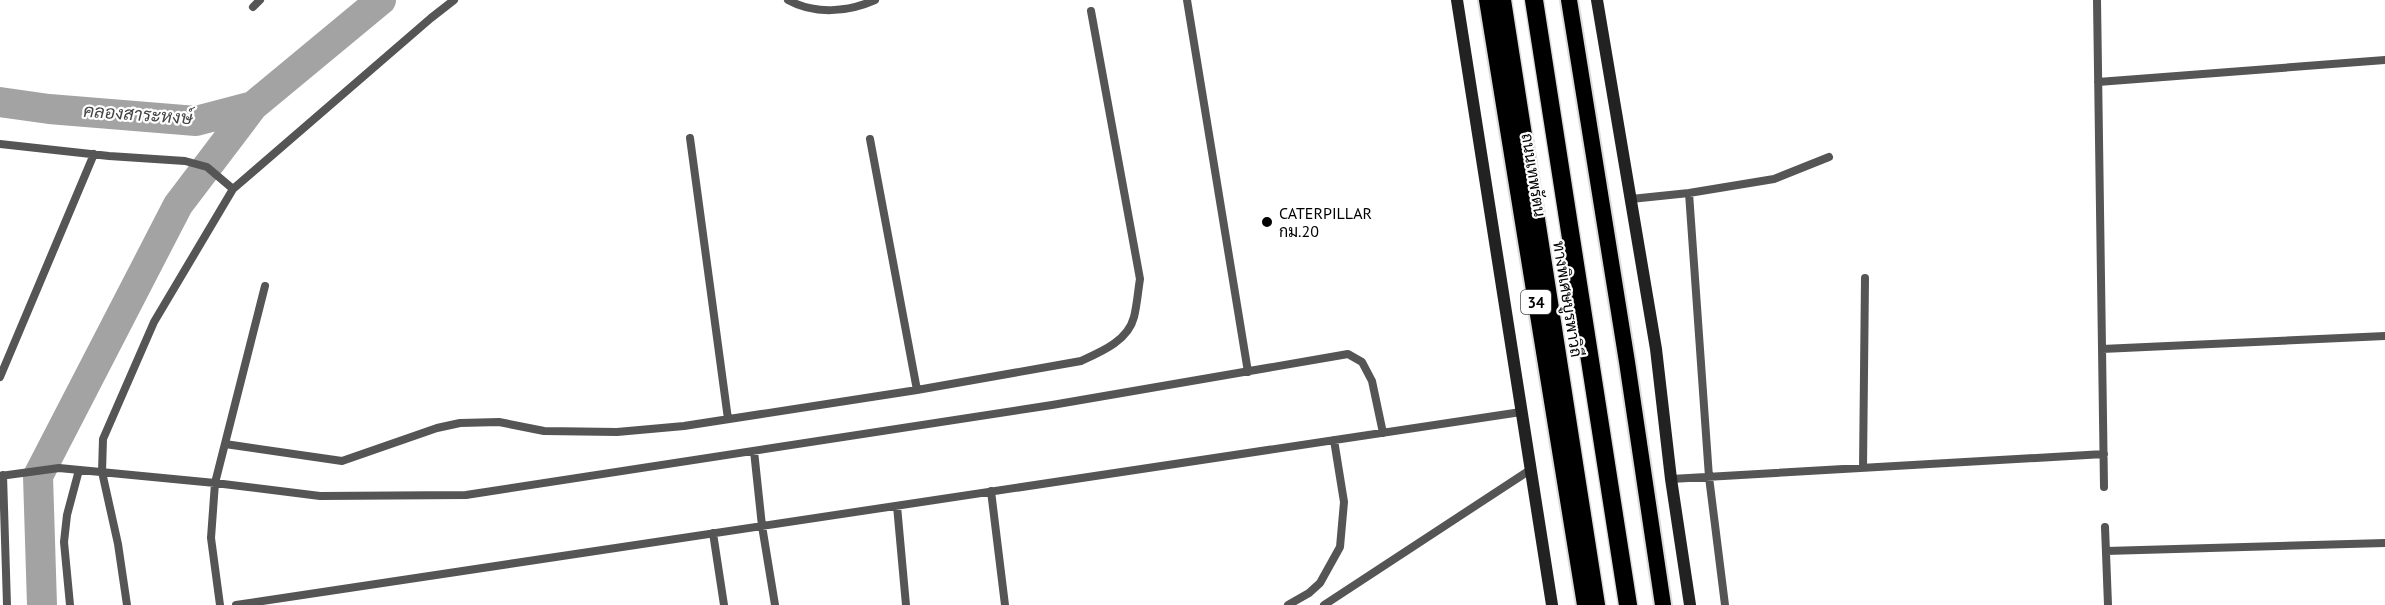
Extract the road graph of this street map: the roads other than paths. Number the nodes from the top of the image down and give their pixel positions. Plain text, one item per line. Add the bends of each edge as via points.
1 (260, 0) edge
2 (454, 0) edge
3 (788, 0) edge
4 (875, 0) edge
5 (1187, 0) edge
6 (1457, 0) edge
7 (1487, 0) edge
8 (1502, 0) edge
9 (1534, 0) edge
10 (1569, 0) edge
11 (1598, 0) edge
12 (2097, 0) edge
13 (254, 7) dead end
14 (1091, 11) dead end
15 (2385, 60) edge
16 (2098, 82) junction
17 (690, 138) dead end
18 (870, 139) dead end
19 (0, 144) edge
20 (94, 154) junction
21 (1829, 157) dead end
22 (232, 189) junction
23 (1689, 193) junction
24 (1631, 199) junction
25 (1865, 278) dead end
26 (265, 286) dead end
27 (2385, 336) edge
28 (2102, 349) junction
29 (1248, 372) junction
30 (0, 377) edge
31 (918, 390) junction
32 (1521, 412) junction
33 (728, 419) junction
34 (1383, 433) junction
35 (1334, 440) junction
36 (225, 444) junction
37 (754, 451) junction
38 (2104, 454) junction
39 (1863, 468) junction
40 (79, 470) junction
41 (1530, 470) junction
42 (102, 472) junction
43 (2, 475) edge
44 (1710, 477) junction
45 (1671, 479) junction
46 (215, 483) junction
47 (2104, 488) dead end
48 (991, 491) junction
49 (897, 506) junction
50 (762, 526) junction
51 (2104, 527) dead end
52 (713, 533) junction
53 (2385, 543) edge
54 (2106, 551) junction
55 (7, 605) edge
56 (70, 605) edge
57 (127, 605) edge
58 (220, 605) edge
59 (236, 605) edge
60 (724, 605) edge
61 (775, 605) edge
62 (906, 605) edge
63 (1005, 605) edge
64 (1288, 605) edge
65 (1324, 605) edge
66 (1551, 605) edge
67 (1585, 605) edge
68 (1596, 605) edge
69 (1628, 605) edge
70 (1663, 605) edge
71 (1690, 605) edge
72 (1725, 605) edge
73 (2108, 605) edge

1 - 13 lane
2 - 22 lane
3 - 4 lane via 828,11 856,9
5 - 29 lane
6 - 32 main road, 34
7 - 67 highway, ถนนเทพรัตน / 34
8 - 68 highway, ทางพิเศษบูรพาวิถี
9 - 69 highway, ทางพิเศษบูรพาวิถี
10 - 70 highway
11 - 24 main road
12 - 16 lane
14 - 31 lane via 1140,279 1134,320 1118,341 1081,361
15 - 16 lane
16 - 28 lane
17 - 33 lane
18 - 31 lane
19 - 20 lane
20 - 22 lane via 185,161 207,167
20 - 30 lane
21 - 23 lane via 1774,179
22 - 42 lane via 154,322 103,439
23 - 24 lane
23 - 44 lane
24 - 45 main road via 1656,349
25 - 39 lane
26 - 36 lane
27 - 28 lane
28 - 38 lane
29 - 34 lane via 1348,354 1362,362 1372,381
29 - 37 lane
31 - 33 lane
32 - 34 lane
32 - 41 main road, 34
33 - 36 lane via 617,432 544,431 499,422 460,423 342,461
34 - 35 lane
35 - 48 lane
35 - 64 lane via 1344,502 1340,547 1320,583
36 - 46 lane
37 - 46 lane via 466,495 320,496
37 - 50 lane
38 - 39 lane
38 - 47 lane
39 - 44 lane
40 - 42 lane
40 - 43 lane via 59,468
40 - 56 lane via 64,542
41 - 65 lane
41 - 66 main road, 34
42 - 46 lane
42 - 57 lane
43 - 55 lane
44 - 45 lane
44 - 72 lane
45 - 71 main road
46 - 58 lane via 211,538
48 - 49 lane
48 - 63 lane
49 - 50 lane
49 - 62 lane
50 - 52 lane
50 - 61 lane
51 - 54 lane
52 - 59 lane
52 - 60 lane
53 - 54 lane
54 - 73 lane

